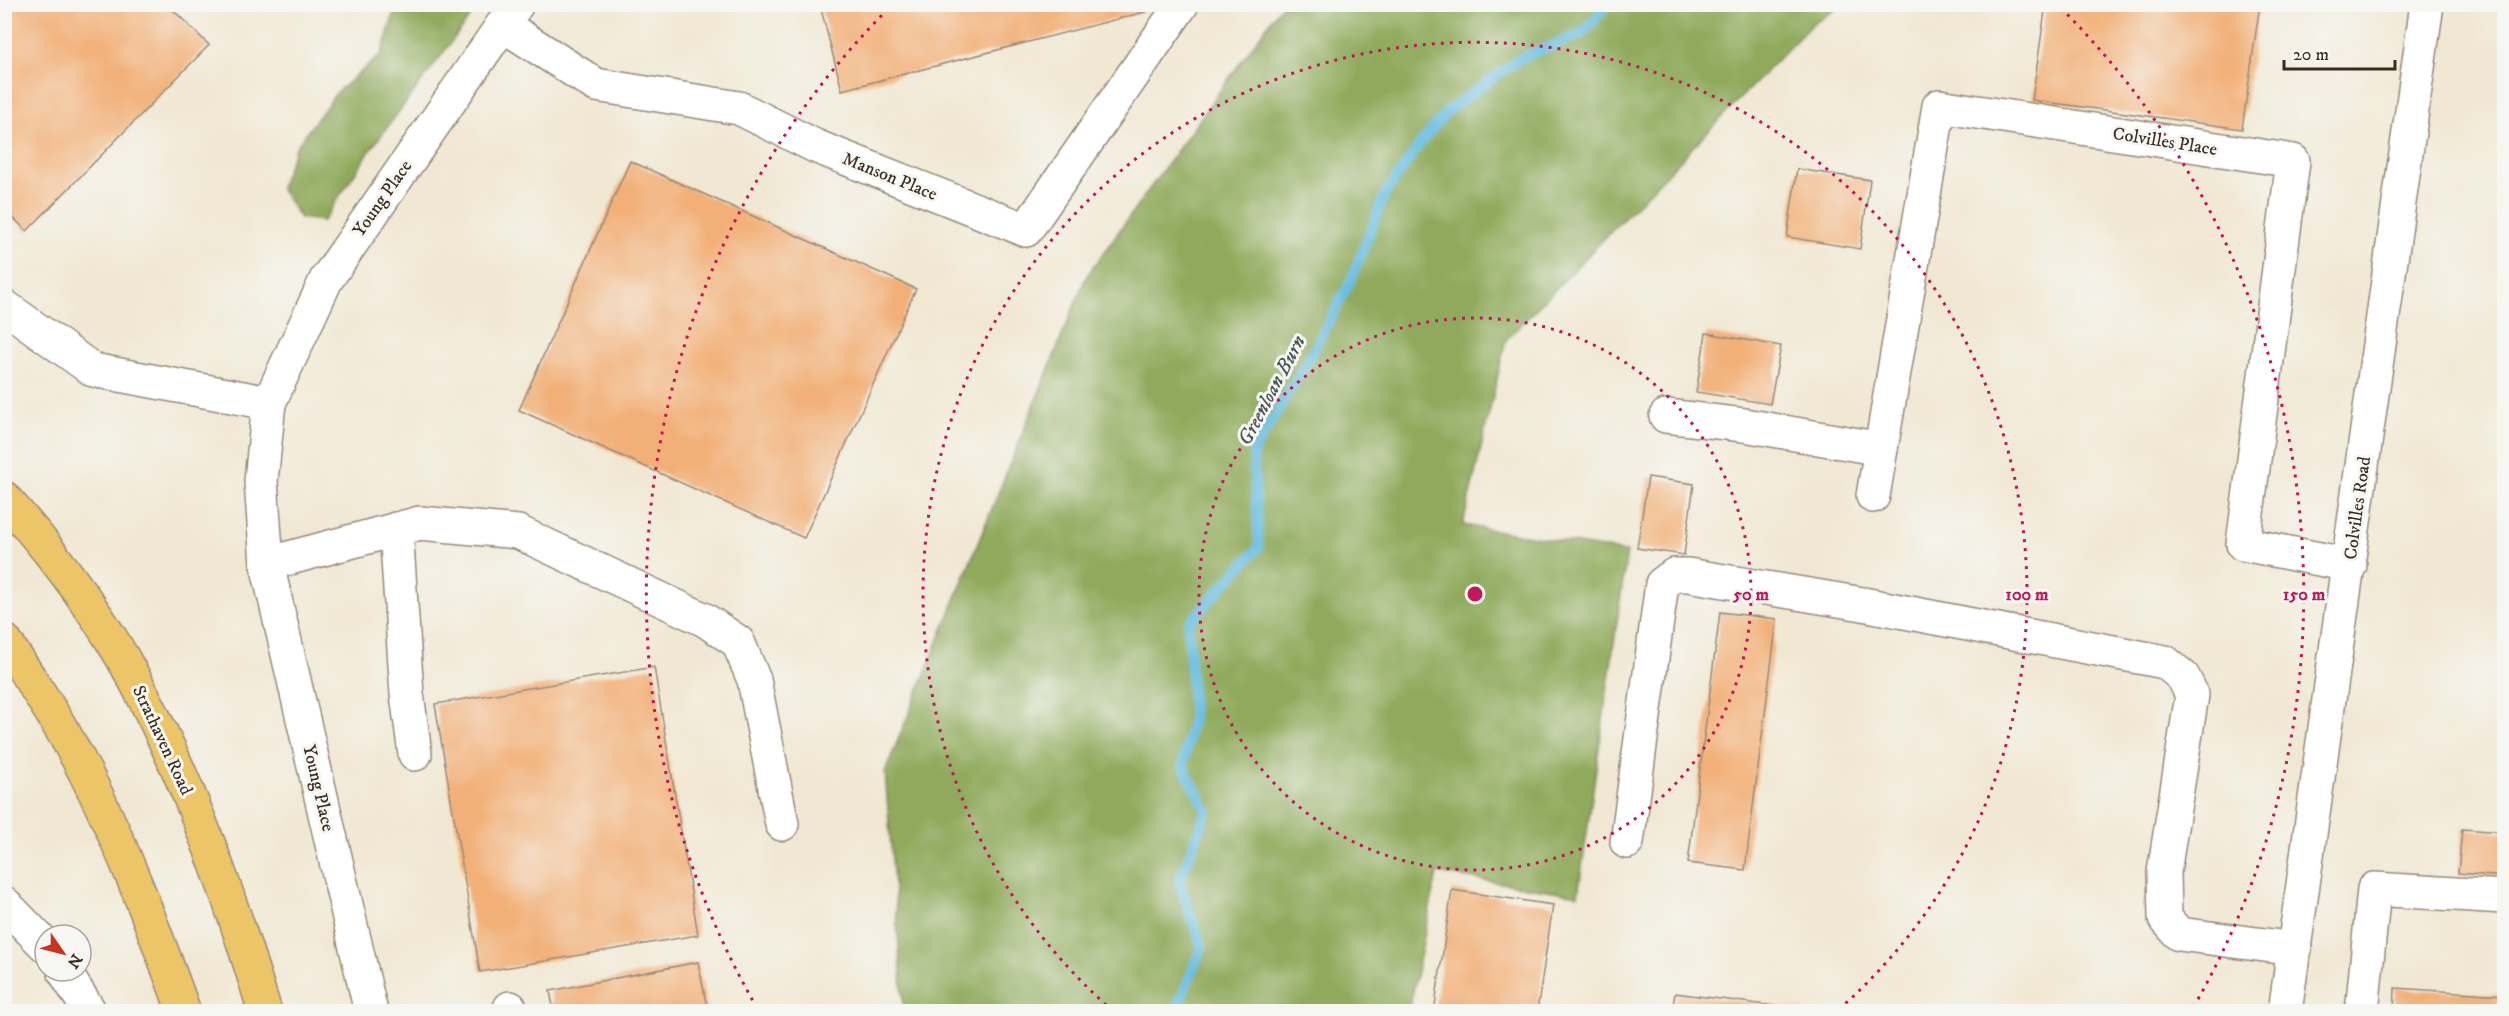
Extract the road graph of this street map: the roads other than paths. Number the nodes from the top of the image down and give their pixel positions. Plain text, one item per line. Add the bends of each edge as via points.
1 (1182, 4) edge
2 (2427, 4) edge
3 (510, 15) edge
4 (4, 306) edge
5 (269, 403) junction
6 (1665, 416) dead end
7 (1881, 449) junction
8 (1873, 496) dead end
9 (4, 498) edge
10 (396, 530) junction
11 (267, 564) junction
12 (2350, 565) junction
13 (4, 640) edge
14 (415, 753) dead end
15 (782, 824) dead end
16 (1627, 842) dead end
17 (2505, 897) edge
18 (4, 903) edge
19 (33, 933) edge
20 (2295, 949) junction
21 (72, 983) edge
22 (90, 1011) edge
23 (184, 1011) edge
24 (265, 1011) edge
25 (371, 1011) edge
26 (2285, 1011) edge
27 (2362, 1011) edge

1 - 3 street, Manson Place via 1026,230 815,146 739,108 596,85
2 - 12 street, Colvilles Road
3 - 5 street, Young Place via 326,280
4 - 5 street via 93,370
5 - 11 street, Young Place via 261,481
6 - 7 street via 1744,425
7 - 8 street, Colvilles Place
7 - 12 street, Colvilles Place via 1939,106 2294,161 2243,544
9 - 24 main road, Strathaven Road via 75,586 136,681 199,817
10 - 11 street
10 - 14 street
10 - 15 street via 420,523 518,532 705,620 738,642 754,680
11 - 25 street, Young Place
12 - 20 street, Colvilles Road
13 - 23 main road via 88,777
16 - 20 street via 1662,584 1674,575 1688,575 2165,662 2183,677 2192,695 2164,872 2164,918 2179,934
17 - 27 street via 2374,889
18 - 19 street
20 - 26 street, Colvilles Road
21 - 22 street

